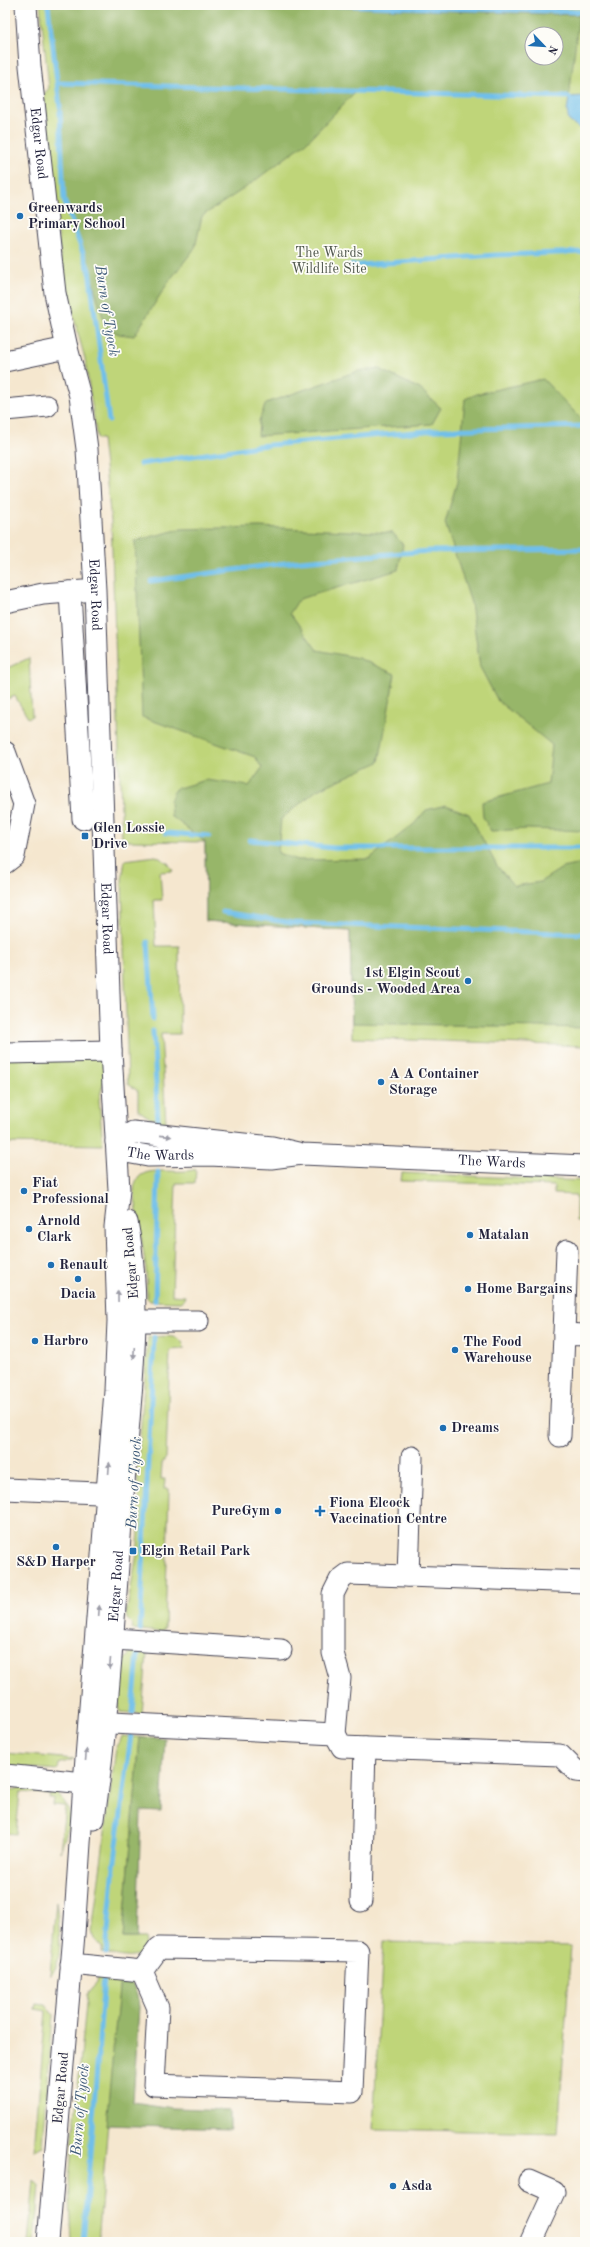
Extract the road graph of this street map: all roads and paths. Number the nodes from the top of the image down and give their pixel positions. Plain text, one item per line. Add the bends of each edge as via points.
1 (26, 5) edge
2 (67, 348) junction
3 (5, 361) edge
4 (48, 406) dead end
5 (5, 410) edge
6 (95, 590) junction
7 (70, 592) junction
8 (5, 602) edge
9 (5, 752) edge
10 (83, 819) dead end
11 (5, 863) edge
12 (111, 1051) junction
13 (5, 1053) edge
14 (125, 1137) junction
15 (302, 1154) junction
16 (139, 1155) junction
17 (585, 1166) edge
18 (118, 1182) junction
19 (567, 1250) dead end
20 (127, 1320) junction
21 (198, 1321) dead end
22 (564, 1334) junction
23 (585, 1335) edge
24 (560, 1436) dead end
25 (412, 1457) dead end
26 (5, 1489) edge
27 (115, 1494) junction
28 (408, 1576) junction
29 (585, 1582) edge
30 (104, 1639) junction
31 (281, 1650) dead end
32 (97, 1722) junction
33 (335, 1734) junction
34 (365, 1748) junction
35 (585, 1772) edge
36 (5, 1775) edge
37 (92, 1783) junction
38 (361, 1901) dead end
39 (71, 1964) junction
40 (142, 1971) junction
41 (529, 2181) dead end
42 (48, 2242) edge
43 (531, 2242) edge

1 - 2 street, Edgar Road via 30,66 56,293
2 - 3 street
2 - 6 street, Edgar Road via 80,396 87,449
4 - 5 street
6 - 7 street
6 - 12 street, Edgar Road
7 - 8 street via 43,594
7 - 10 street
9 - 11 street via 24,804 14,856
12 - 13 street
12 - 14 street, Edgar Road via 115,1118
14 -> 15 street, The Wards via 272,1147
14 - 16 street, The Wards via 126,1152
14 - 18 street, Edgar Road
15 - 16 street, The Wards via 271,1158
15 - 17 street, The Wards
16 - 18 street via 130,1161
18 - 20 street, Edgar Road via 115,1227
19 - 22 street
20 - 21 street
20 - 27 street, Edgar Road
22 - 23 street
22 - 24 street
25 - 28 street
26 - 27 street
27 - 30 street, Edgar Road
28 - 29 street
28 - 33 street via 348,1574 336,1585 333,1594 333,1652 340,1678
30 - 31 street
30 - 32 street, Edgar Road
32 - 33 street
32 - 37 street, Edgar Road
33 - 34 street via 342,1747
34 - 35 street via 560,1755 576,1771
34 - 38 street
36 - 37 street
37 - 39 street, Edgar Road
39 - 40 street
39 - 42 street, Edgar Road
40 - 40 street via 158,2008 154,2085 352,2092 358,1951 159,1948
41 - 43 street via 554,2192

